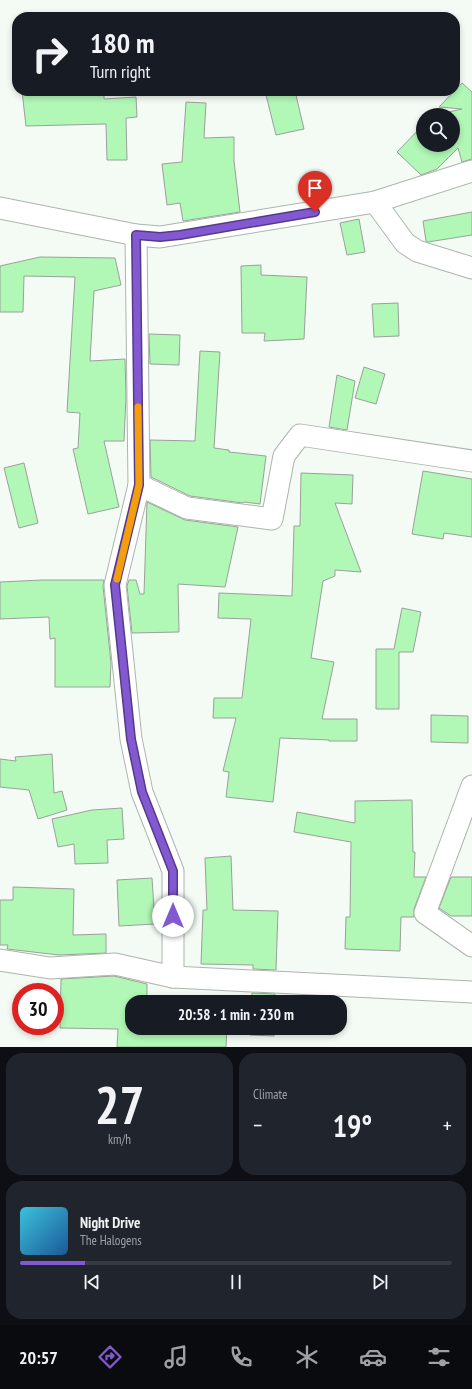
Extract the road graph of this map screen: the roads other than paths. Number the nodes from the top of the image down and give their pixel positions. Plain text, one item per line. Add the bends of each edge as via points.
1 (472, 171) edge
2 (375, 202) junction
3 (0, 208) edge
4 (136, 235) junction
5 (472, 268) edge
6 (472, 460) edge
7 (139, 485) junction
8 (472, 786) edge
9 (472, 946) edge
10 (0, 960) edge
11 (173, 977) junction
12 (472, 992) edge

1 - 2 street
2 - 4 street via 180,235
2 - 5 street via 405,243 417,252
3 - 4 street
4 - 7 street
6 - 7 street via 300,435 284,456 272,519 187,508
7 - 11 street via 115,585 131,739 142,792 173,871
8 - 9 street via 425,913
10 - 11 street via 50,968 114,964
11 - 12 street

